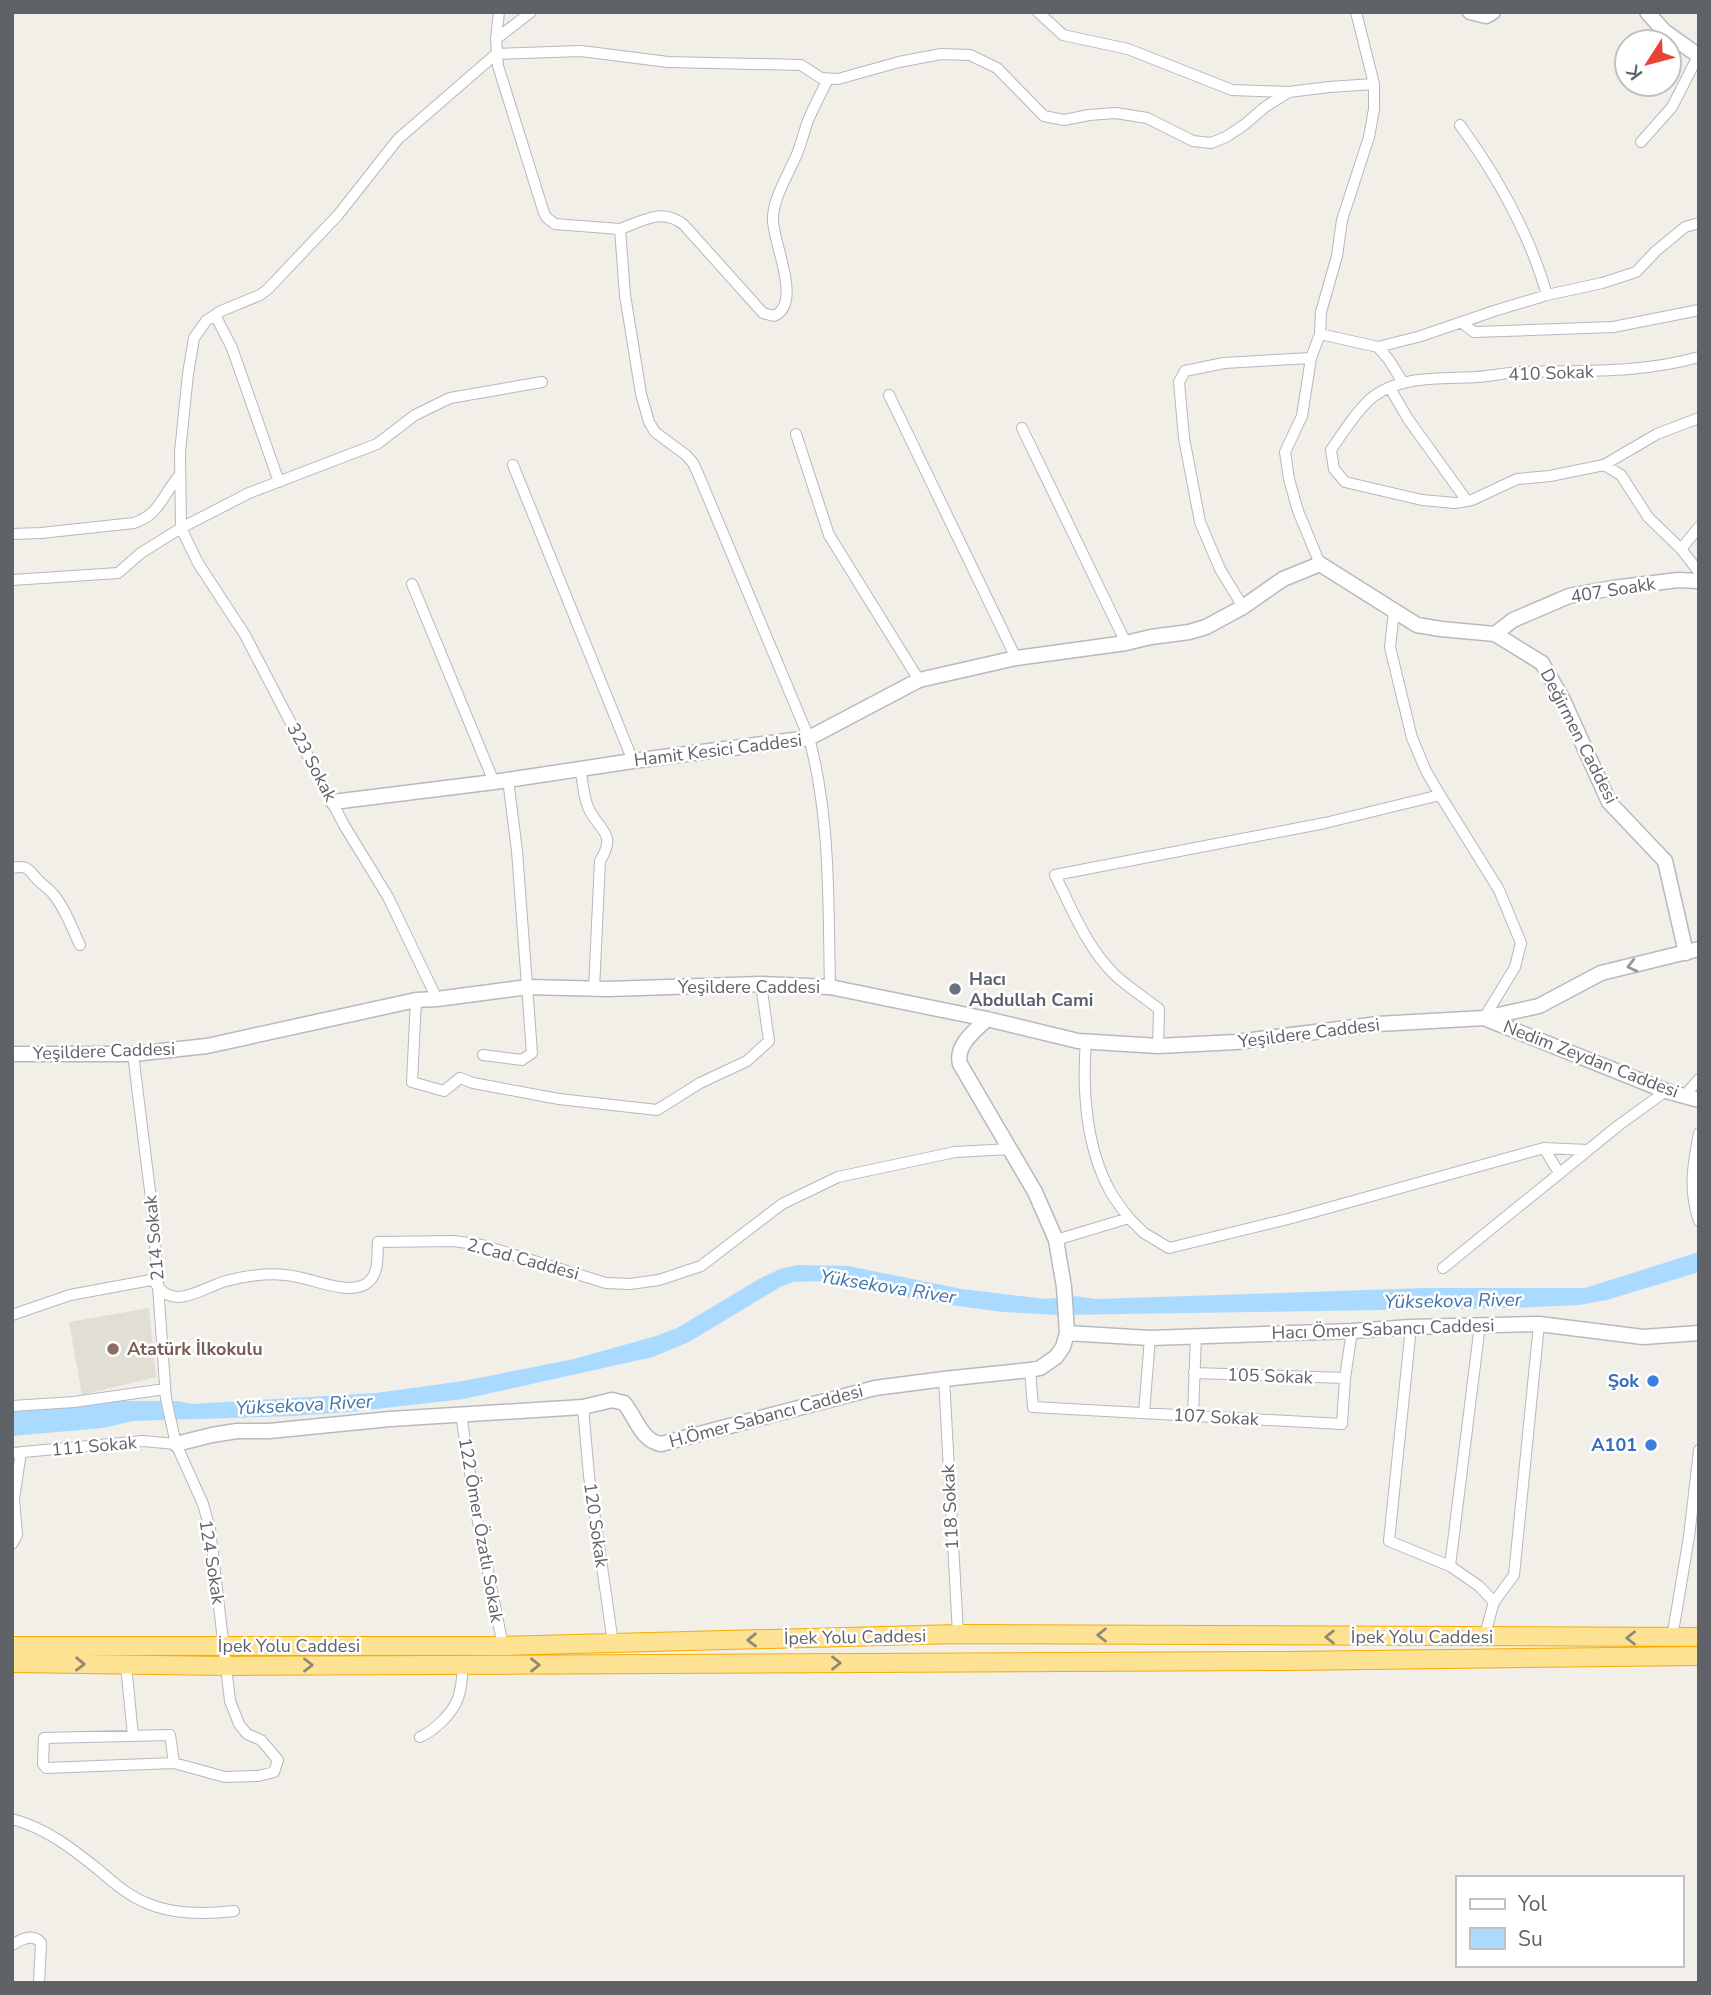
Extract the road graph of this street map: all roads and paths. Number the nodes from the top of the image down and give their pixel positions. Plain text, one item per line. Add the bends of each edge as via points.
1 (499, 12) edge
2 (531, 12) edge
3 (1038, 12) edge
4 (1356, 12) edge
5 (1470, 12) edge
6 (1493, 12) edge
7 (1647, 12) edge
8 (496, 39) junction
9 (496, 54) junction
10 (1699, 56) edge
11 (828, 79) junction
12 (1374, 85) junction
13 (1289, 92) junction
14 (1460, 125) dead end
15 (1641, 142) dead end
16 (1699, 223) edge
17 (620, 229) junction
18 (1547, 295) junction
19 (1699, 310) edge
20 (215, 316) junction
21 (1462, 323) junction
22 (1320, 334) junction
23 (1378, 347) junction
24 (1699, 356) edge
25 (1311, 358) junction
26 (1402, 381) junction
27 (542, 382) dead end
28 (1390, 388) junction
29 (889, 395) dead end
30 (1699, 418) edge
31 (1022, 428) dead end
32 (796, 434) dead end
33 (513, 465) dead end
34 (1604, 465) junction
35 (179, 476) junction
36 (279, 482) junction
37 (1467, 501) junction
38 (1699, 527) edge
39 (181, 528) junction
40 (12, 534) edge
41 (1681, 549) junction
42 (1320, 564) junction
43 (1699, 572) edge
44 (12, 580) edge
45 (1699, 581) edge
46 (412, 584) dead end
47 (1243, 607) junction
48 (1394, 612) junction
49 (1495, 634) junction
50 (1126, 643) junction
51 (1016, 658) junction
52 (919, 680) junction
53 (809, 738) junction
54 (633, 761) junction
55 (580, 768) junction
56 (501, 781) junction
57 (1440, 795) junction
58 (333, 802) junction
59 (12, 868) edge
60 (80, 945) dead end
61 (1693, 951) edge
62 (761, 984) junction
63 (528, 987) junction
64 (830, 987) junction
65 (594, 989) junction
66 (437, 999) junction
67 (416, 1000) junction
68 (1485, 1018) junction
69 (987, 1019) junction
70 (1086, 1041) junction
71 (1157, 1046) junction
72 (12, 1054) edge
73 (133, 1054) junction
74 (483, 1055) dead end
75 (1699, 1079) edge
76 (1667, 1091) junction
77 (1692, 1097) edge
78 (1699, 1133) edge
79 (1544, 1148) junction
80 (1011, 1149) junction
81 (1588, 1150) junction
82 (1559, 1173) junction
83 (1129, 1218) junction
84 (1699, 1221) edge
85 (1056, 1240) junction
86 (1443, 1268) dead end
87 (159, 1289) junction
88 (12, 1315) edge
89 (1539, 1324) junction
90 (1480, 1325) junction
91 (1411, 1327) junction
92 (1066, 1328) junction
93 (1352, 1331) junction
94 (1699, 1333) edge
95 (1196, 1335) junction
96 (1150, 1338) junction
97 (1030, 1370) junction
98 (1194, 1373) junction
99 (1345, 1378) junction
100 (944, 1379) junction
101 (166, 1394) junction
102 (12, 1406) edge
103 (583, 1407) junction
104 (1144, 1413) junction
105 (461, 1414) junction
106 (1193, 1415) junction
107 (171, 1423) joint
108 (176, 1444) junction
109 (1699, 1450) edge
110 (17, 1452) edge
111 (12, 1544) edge
112 (1450, 1566) junction
113 (1493, 1602) junction
114 (958, 1634) junction
115 (1699, 1637) edge
116 (1484, 1638) junction
117 (1672, 1638) junction
118 (612, 1643) junction
119 (12, 1646) edge
120 (503, 1646) junction
121 (225, 1647) junction
122 (1699, 1656) edge
123 (12, 1663) edge
124 (126, 1665) junction
125 (463, 1665) junction
126 (226, 1666) junction
127 (132, 1736) junction
128 (419, 1737) dead end
129 (173, 1763) junction
130 (12, 1819) edge
131 (234, 1912) dead end
132 (12, 1945) edge
133 (39, 1983) edge

1 - 8 street
2 - 8 street
3 - 13 street via 1063,35 1128,50 1232,90
4 - 12 street
5 - 6 street via 1486,16
7 - 10 street via 1664,31
8 - 9 street
9 - 11 street via 581,51 668,62 801,65
9 - 17 street via 547,218 555,224
9 - 20 street via 398,139 338,215 268,289
10 - 15 street via 1672,107
11 - 13 street via 941,54 970,55 997,68 1044,116 1064,120 1116,113 1147,118 1193,141 1211,143
11 - 17 street via 773,211 786,281 781,314 763,313 676,218 656,216
12 - 13 street
12 - 22 street via 1368,137 1342,220
14 - 18 street via 1506,199 1539,267
16 - 18 street via 1685,228 1636,272
17 - 53 street via 625,295 649,422 693,463
18 - 21 street
19 - 21 street via 1613,327 1474,332
20 - 35 street via 194,338
20 - 36 street via 232,348
21 - 23 street
22 - 23 street
22 - 25 street
23 - 26 street
24 - 26 street, 410 Sokak via 1632,370 1515,372
25 - 42 street via 1302,415 1285,452 1298,511
25 - 47 street via 1224,363 1185,371 1179,382 1200,523
26 - 28 street
27 - 36 street via 450,398 415,415 377,444
28 - 37 street
28 - 37 street via 1374,396 1346,427 1331,450 1334,469 1345,482 1422,500
29 - 51 street
30 - 34 street via 1657,434
31 - 50 street
32 - 52 street via 829,535
33 - 54 street
34 - 37 street via 1517,479
34 - 41 street via 1621,475 1648,517
35 - 39 street
35 - 40 street via 148,518 134,523
36 - 39 street
38 - 41 street
39 - 44 street via 118,573
39 - 58 street, 323 Sokak via 198,564 245,635
41 - 43 street
42 - 47 street, Hamit Kesici Caddesi via 1283,579
42 - 48 street, Değirmen Caddesi
45 - 49 street, 407 Soakk via 1569,596 1513,620
46 - 56 street
47 - 50 street, Hamit Kesici Caddesi via 1206,627
48 - 49 street, Değirmen Caddesi via 1417,625
48 - 57 street via 1390,647 1412,738
49 - 61 street, Değirmen Caddesi via 1542,663 1609,802 1665,861
50 - 51 street, Hamit Kesici Caddesi
51 - 52 street, Hamit Kesici Caddesi
52 - 53 street, Hamit Kesici Caddesi
53 - 54 street, Hamit Kesici Caddesi
53 - 64 street via 827,843
54 - 55 street, Hamit Kesici Caddesi
55 - 56 street, Hamit Kesici Caddesi
55 - 65 street via 587,805 606,831 607,841 600,861
56 - 58 street, Hamit Kesici Caddesi
56 - 63 street
57 - 68 street via 1499,890 1521,943 1515,967
57 - 71 street via 1325,823 1055,875 1083,932 1105,964 1159,1009
58 - 66 street, 323 Sokak via 388,897
59 - 60 street via 27,868 52,893
61 -> 68 street, Yeşildere Caddesi via 1601,973 1539,1006
62 - 64 street, Yeşildere Caddesi
62 - 65 street, Yeşildere Caddesi
62 - 67 street via 769,1041 747,1061 657,1110 559,1099 460,1078 444,1091 412,1082
63 - 65 street, Yeşildere Caddesi
63 - 66 street, Yeşildere Caddesi
63 - 74 street via 532,1053 522,1060
64 - 69 street, Yeşildere Caddesi
66 - 67 street, Yeşildere Caddesi
67 - 73 street, Yeşildere Caddesi via 208,1046
68 - 71 street, Yeşildere Caddesi
68 - 76 street, Nedim Zeydan Caddesi
69 - 70 street, Yeşildere Caddesi
69 - 80 street via 958,1057
70 - 71 street, Yeşildere Caddesi
70 - 83 street via 1083,1074 1098,1165 1110,1193
72 - 73 street, Yeşildere Caddesi
73 - 87 street, 214 Sokak
75 - 77 street
76 - 77 street, Nedim Zeydan Caddesi
76 - 81 street
78 - 84 street via 1692,1202
79 - 81 street
79 - 82 street
79 - 83 street via 1169,1248
80 - 85 street
80 - 87 street, 2.Cad Caddesi via 955,1152 838,1177 782,1204 701,1266 659,1280 606,1283 482,1245 401,1240 378,1242 376,1272 366,1284 349,1289 285,1275 226,1281 185,1298
81 - 82 street
82 - 86 street
83 - 85 street
85 - 92 street
87 - 88 street, 2.Cad Caddesi via 151,1280 70,1295
87 - 101 street, 214 Sokak
89 - 90 street, Hacı Ömer Sabancı Caddesi
89 - 94 street, Hacı Ömer Sabancı Caddesi via 1643,1337
89 - 113 street via 1514,1575
90 - 91 street, Hacı Ömer Sabancı Caddesi
90 - 112 street
91 - 93 street, Hacı Ömer Sabancı Caddesi
91 - 112 street via 1389,1541
92 - 96 street, Hacı Ömer Sabancı Caddesi
92 - 97 street, H.Ömer Sabancı Caddesi via 1063,1348 1056,1357
93 - 95 street, Hacı Ömer Sabancı Caddesi
93 - 99 street, 107 Sokak
95 - 96 street, Hacı Ömer Sabancı Caddesi
95 - 98 street
96 - 104 street
97 - 100 street, H.Ömer Sabancı Caddesi
97 - 104 street, 107 Sokak via 1032,1407
98 - 99 street, 105 Sokak
98 - 106 street
99 - 106 street, 107 Sokak via 1342,1424
100 - 103 street, H.Ömer Sabancı Caddesi via 875,1388 661,1444 645,1435 624,1403 612,1400
100 - 114 street, 118 Sokak
101 - 102 street
101 - 107 street, 214 Sokak
103 - 105 street, H.Ömer Sabancı Caddesi
103 - 118 street, 120 Sokak
104 - 106 street, 107 Sokak
105 - 108 street, H.Ömer Sabancı Caddesi via 237,1431
105 - 120 street, 122 Ömer Özatlı Sokak
107 - 108 street, 124 Sokak
108 - 110 street, 111 Sokak via 143,1441
108 - 121 street, 124 Sokak via 210,1529
109 - 117 street
110 - 111 street via 17,1535
112 - 113 street
113 - 116 street
116 -> 114 highway, İpek Yolu Caddesi
114 -> 118 highway, İpek Yolu Caddesi
115 - 117 highway, İpek Yolu Caddesi
117 -> 116 highway, İpek Yolu Caddesi
118 - 120 highway, İpek Yolu Caddesi
119 - 121 highway, İpek Yolu Caddesi
120 - 121 highway, İpek Yolu Caddesi
121 - 126 street, 124 Sokak
125 -> 122 highway, İpek Yolu Caddesi
123 -> 124 highway, İpek Yolu Caddesi
124 - 126 highway, İpek Yolu Caddesi
124 - 127 street
126 -> 125 highway, İpek Yolu Caddesi
125 - 128 street via 454,1706
126 - 129 street, 124 Sokak via 230,1701 239,1724 278,1760 274,1772 225,1777
127 - 129 street via 170,1735
127 - 129 street via 44,1738 43,1764 46,1768
130 - 131 street via 54,1837 150,1905
132 - 133 street via 21,1939 40,1940

